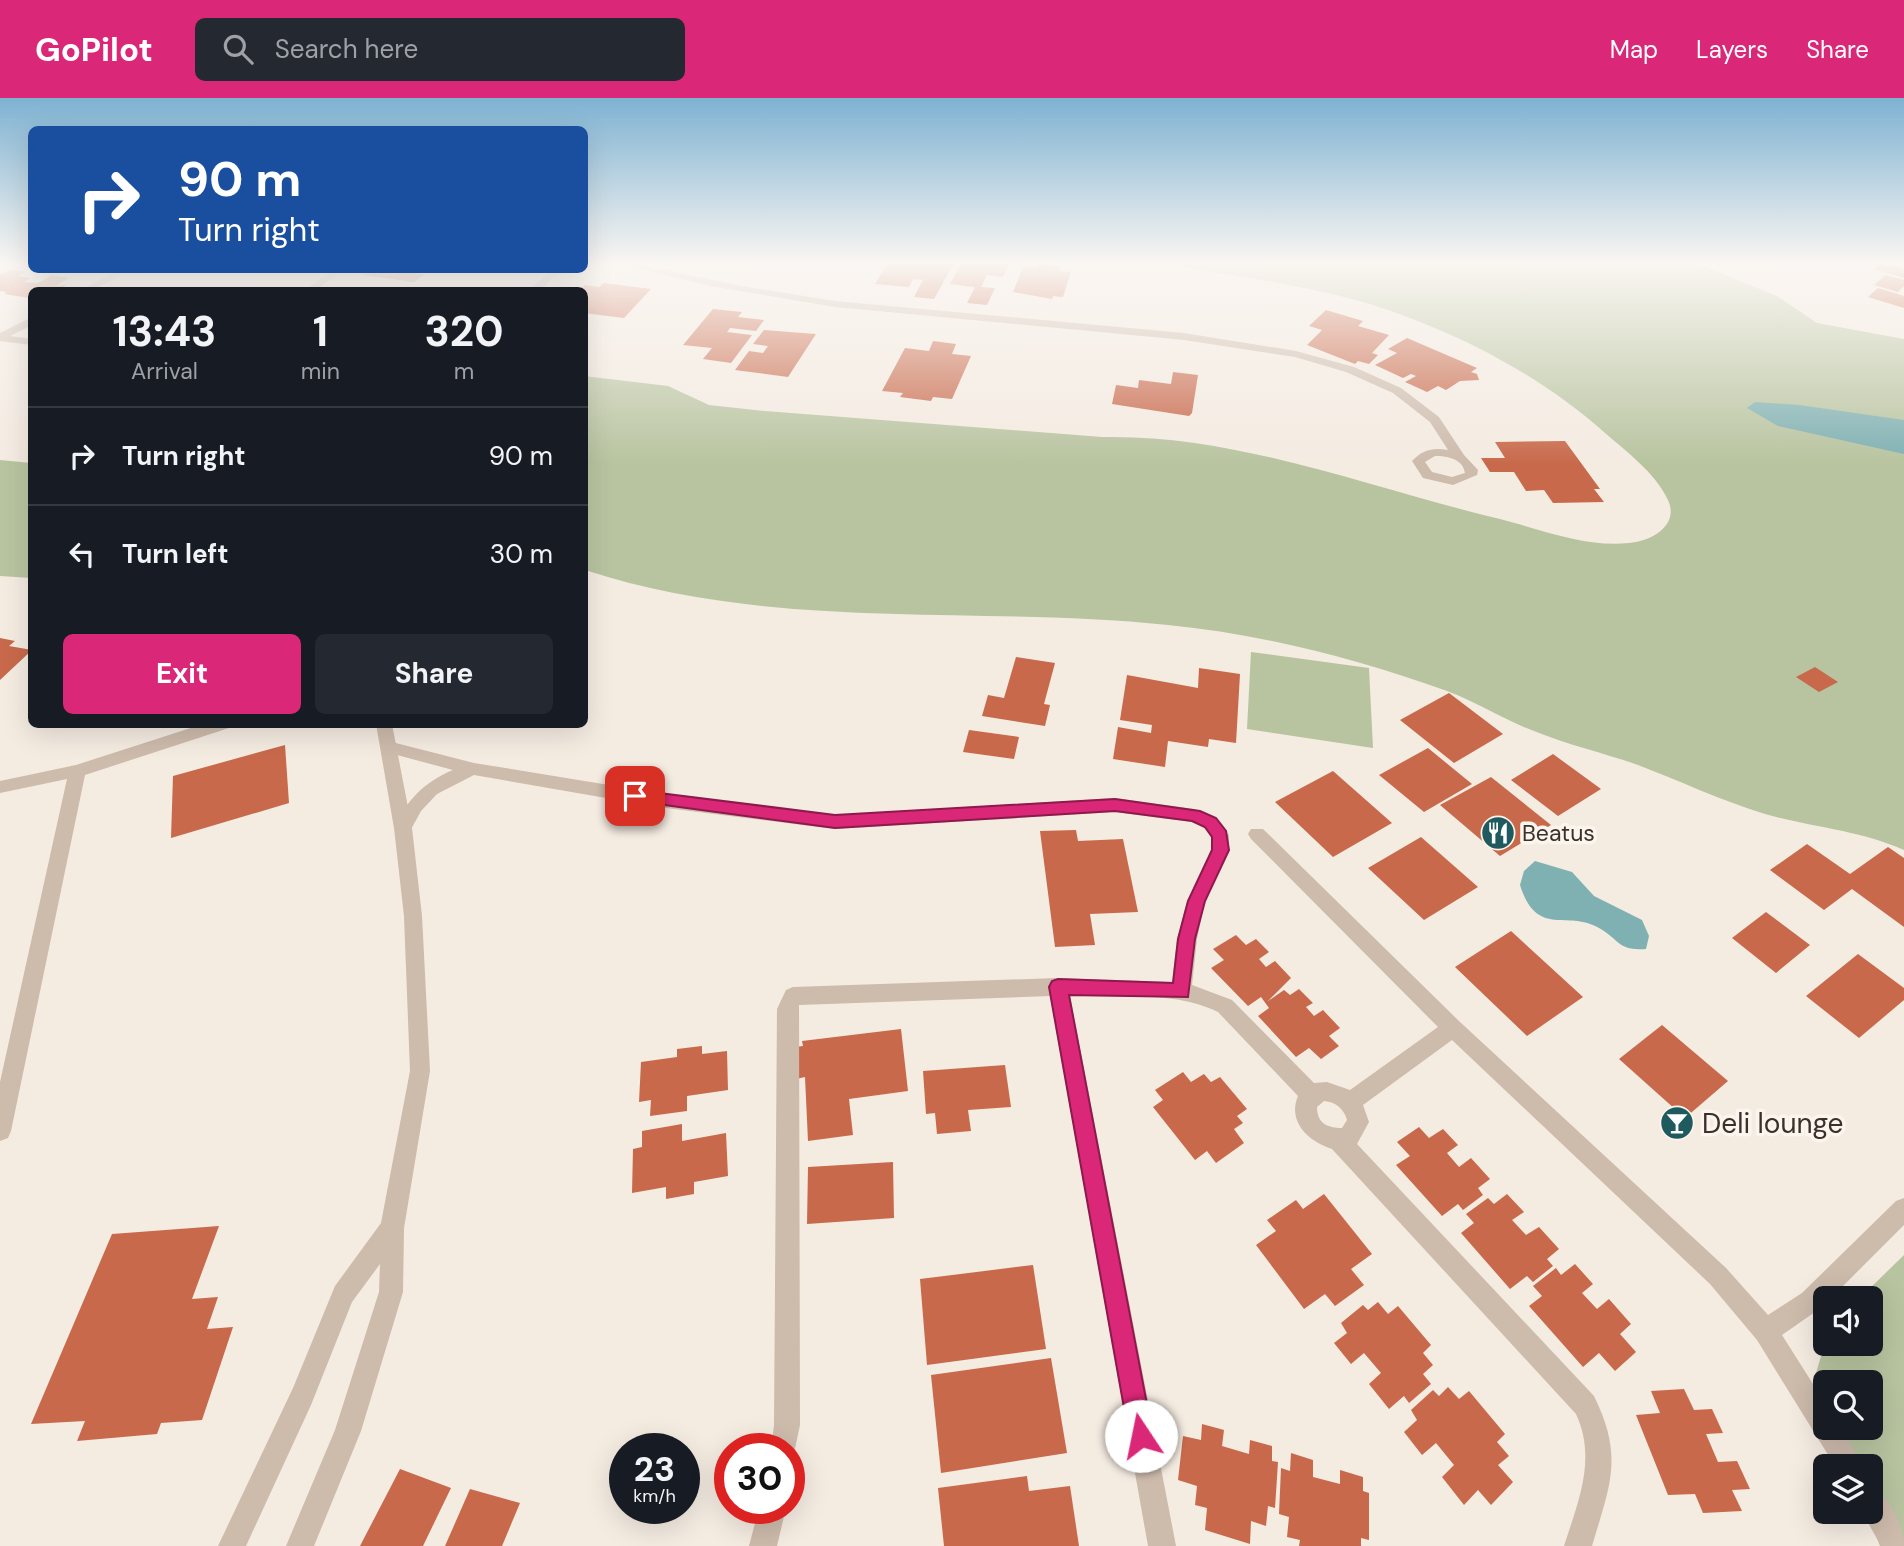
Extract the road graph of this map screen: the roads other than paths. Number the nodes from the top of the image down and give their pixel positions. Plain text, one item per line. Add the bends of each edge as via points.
1 (1092, 330) edge
2 (0, 338) edge
3 (28, 342) edge
4 (1459, 457) dead end
5 (211, 728) edge
6 (385, 728) edge
7 (388, 747) junction
8 (474, 769) junction
9 (77, 771) junction
10 (0, 787) edge
11 (403, 828) junction
12 (1257, 834) dead end
13 (1058, 987) junction
14 (1181, 991) junction
15 (1453, 1028) junction
16 (1311, 1095) junction
17 (1350, 1101) junction
18 (0, 1131) edge
19 (1338, 1140) junction
20 (1904, 1209) edge
21 (392, 1228) junction
22 (1766, 1331) junction
23 (1813, 1406) edge
24 (786, 1433) edge
25 (769, 1524) edge
26 (1883, 1524) edge
27 (232, 1546) edge
28 (300, 1546) edge
29 (764, 1546) edge
30 (1162, 1546) edge
31 (1578, 1546) edge
32 (1896, 1546) edge

1 - 4 street via 1270,347 1352,371 1393,390 1441,424
2 - 3 street
5 - 9 street
6 - 7 street
7 - 8 street
7 - 11 street
8 - 11 street via 428,791 407,815
8 - 14 street via 835,822 1115,805 1194,816 1210,823 1220,835 1220,850 1196,901
9 - 10 street
9 - 18 street
11 - 21 street via 413,916 420,1071
12 - 15 street
13 - 14 street
13 - 24 street via 793,996 787,1009
13 - 30 street
14 - 16 street via 1224,1006
15 - 17 street
15 - 22 street via 1718,1276
16 - 17 street via 1330,1091
16 - 19 street via 1305,1112 1308,1122 1321,1135
17 - 19 street via 1356,1111 1355,1131
19 - 31 street via 1585,1405 1596,1423 1601,1444 1599,1468
20 - 22 street via 1811,1302
21 - 27 street via 343,1294 302,1396
21 - 28 street via 391,1292 348,1431
22 - 23 street
25 - 29 street
26 - 32 street

